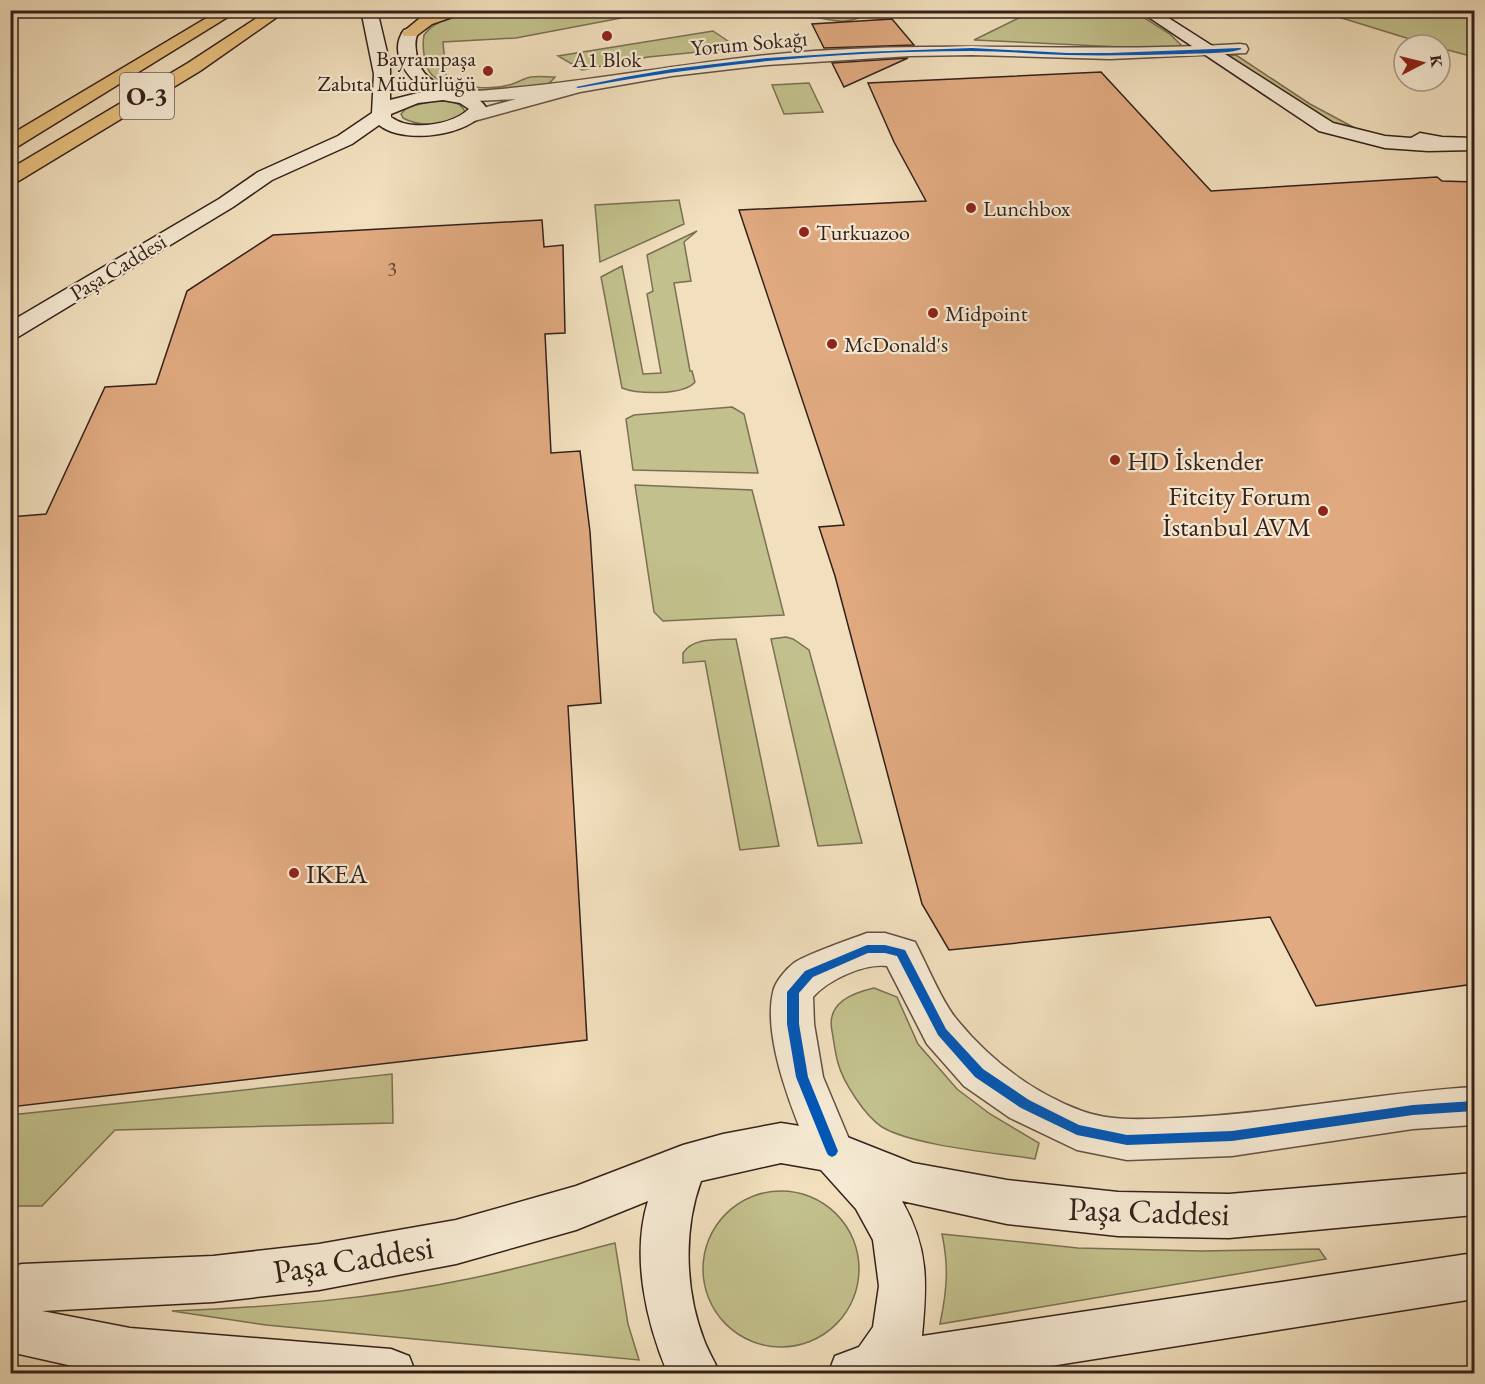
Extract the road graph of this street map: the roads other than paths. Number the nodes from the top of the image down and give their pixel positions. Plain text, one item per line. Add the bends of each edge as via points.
1 (232, 10) edge
2 (280, 10) edge
3 (369, 10) edge
4 (459, 10) edge
5 (1144, 10) edge
6 (1176, 10) edge
7 (410, 33) joint
8 (1240, 49) junction
9 (1205, 51) junction
10 (1257, 59) dead end
11 (578, 87) junction
12 (453, 96) junction
13 (382, 113) junction
14 (1349, 114) dead end
15 (474, 116) junction
16 (418, 130) junction
17 (1385, 136) junction
18 (10, 143) edge
19 (1474, 144) edge
20 (10, 178) edge
21 (226, 203) junction
22 (10, 332) edge
23 (1474, 1106) edge
24 (832, 1151) junction
25 (683, 1166) junction
26 (1474, 1194) edge
27 (1474, 1276) edge
28 (10, 1291) edge
29 (10, 1325) edge
30 (864, 1371) edge
31 (391, 1374) edge
32 (695, 1374) edge

1 - 18 highway, O-3
2 - 20 highway, O-3 via 175,79
3 - 13 main road via 382,74
4 - 7 highway via 426,21
5 - 9 main road
6 - 8 main road
7 - 12 main road via 407,54 412,70 424,83
8 - 9 main road, Yorum Sokağı
8 - 10 main road
9 - 11 main road, Yorum Sokağı via 1179,59 959,50 774,59 680,68
9 - 17 main road via 1326,127
11 - 12 main road, Yorum Sokağı
11 - 15 main road, Yorum Sokağı
12 - 13 main road, Yorum Sokağı via 405,99
12 - 15 main road via 477,105
13 - 16 main road via 391,124
13 - 21 main road, Paşa Caddesi via 345,140 265,176
14 - 17 main road
15 - 16 main road, Yorum Sokağı via 444,127
16 - 21 main road, Paşa Caddesi via 326,160
17 - 19 main road via 1428,146
21 - 22 main road, Paşa Caddesi
23 - 24 main road via 1413,1110 1232,1136 1127,1140 1077,1130 1025,1104 979,1073 942,1032 901,953 867,949 808,974 794,992 793,1024 802,1077
24 - 25 main road, Paşa Caddesi via 781,1143
24 - 26 main road, Paşa Caddesi via 911,1184 1007,1202 1118,1214 1229,1216
24 - 30 main road via 872,1194 896,1236 903,1286 897,1336
25 - 28 main road, Paşa Caddesi via 576,1208 456,1242 295,1270
25 - 32 main road via 666,1222 667,1272 675,1329
27 - 30 main road
29 - 31 main road via 20,1331 130,1353

